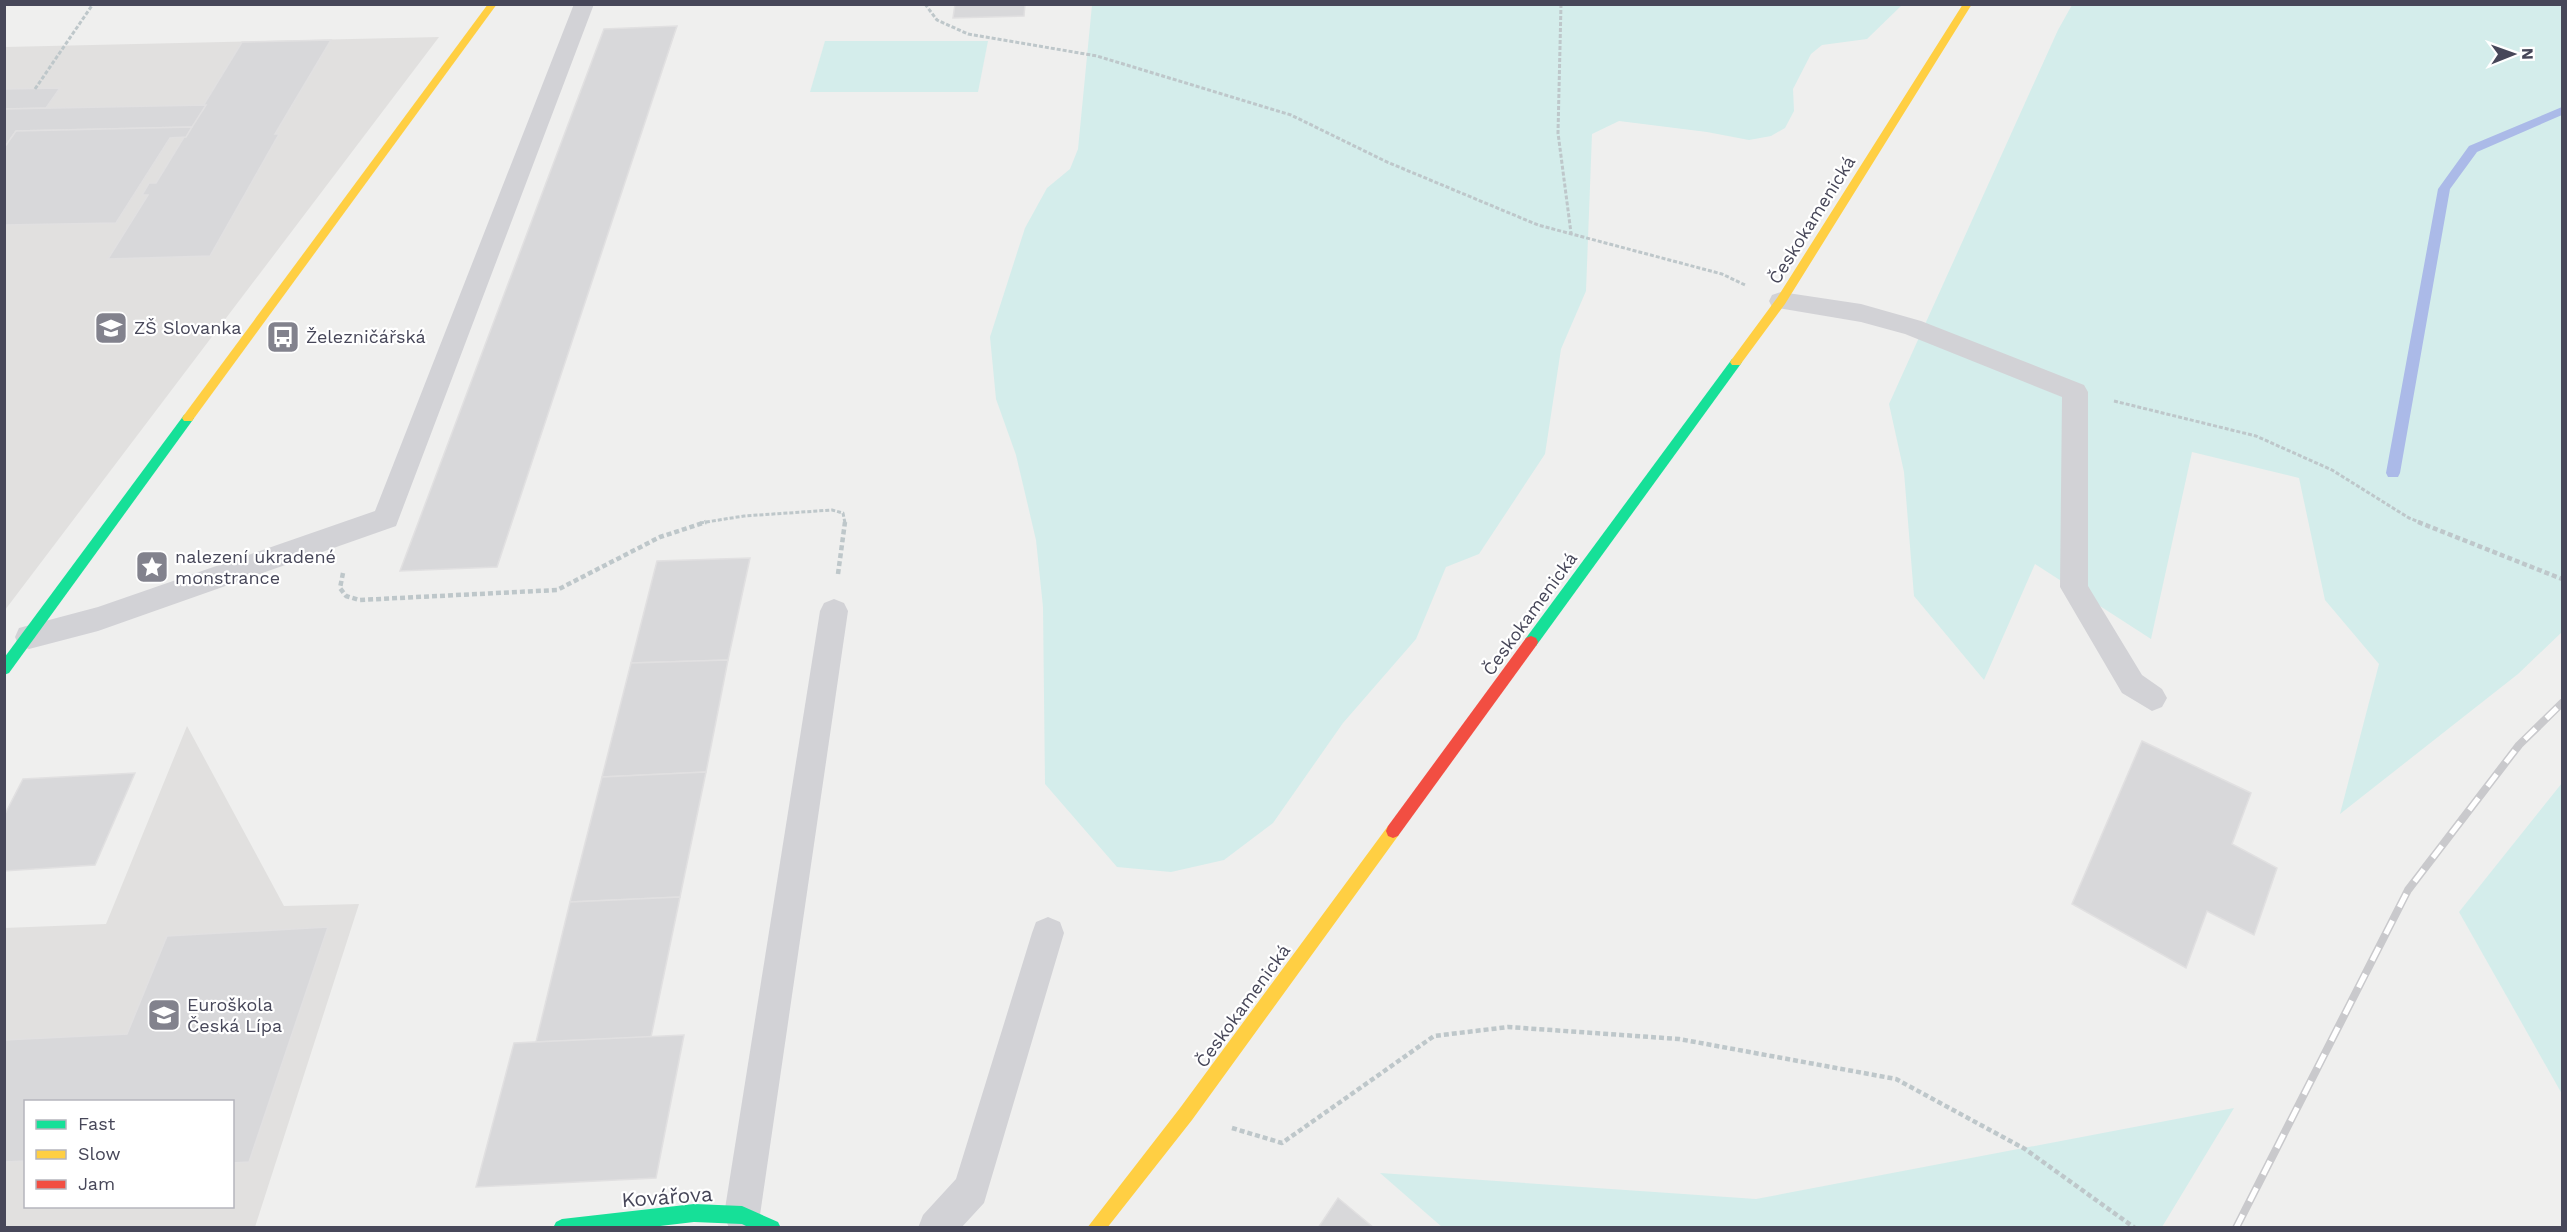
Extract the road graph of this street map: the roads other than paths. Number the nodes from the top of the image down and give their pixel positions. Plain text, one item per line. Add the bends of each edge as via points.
1 (493, 4) edge
2 (584, 4) edge
3 (1968, 4) edge
4 (1781, 301) junction
5 (834, 611) road end
6 (29, 637) junction
7 (4, 669) edge
8 (2152, 698) dead end
9 (1048, 933) dead end
10 (742, 1215) junction
11 (562, 1227) edge
12 (772, 1227) edge
13 (936, 1227) edge
14 (1096, 1227) edge

1 - 6 street
2 - 6 lane via 387,518 98,619
3 - 4 street, Českokamenická
4 - 8 lane via 1861,313 1912,327 2075,392 2074,587 2132,684
4 - 14 street, Českokamenická via 1186,1114
5 - 10 lane
6 - 7 street
9 - 13 lane via 971,1190
10 - 11 street, Kovářova via 694,1213
10 - 12 street, Kovářova

